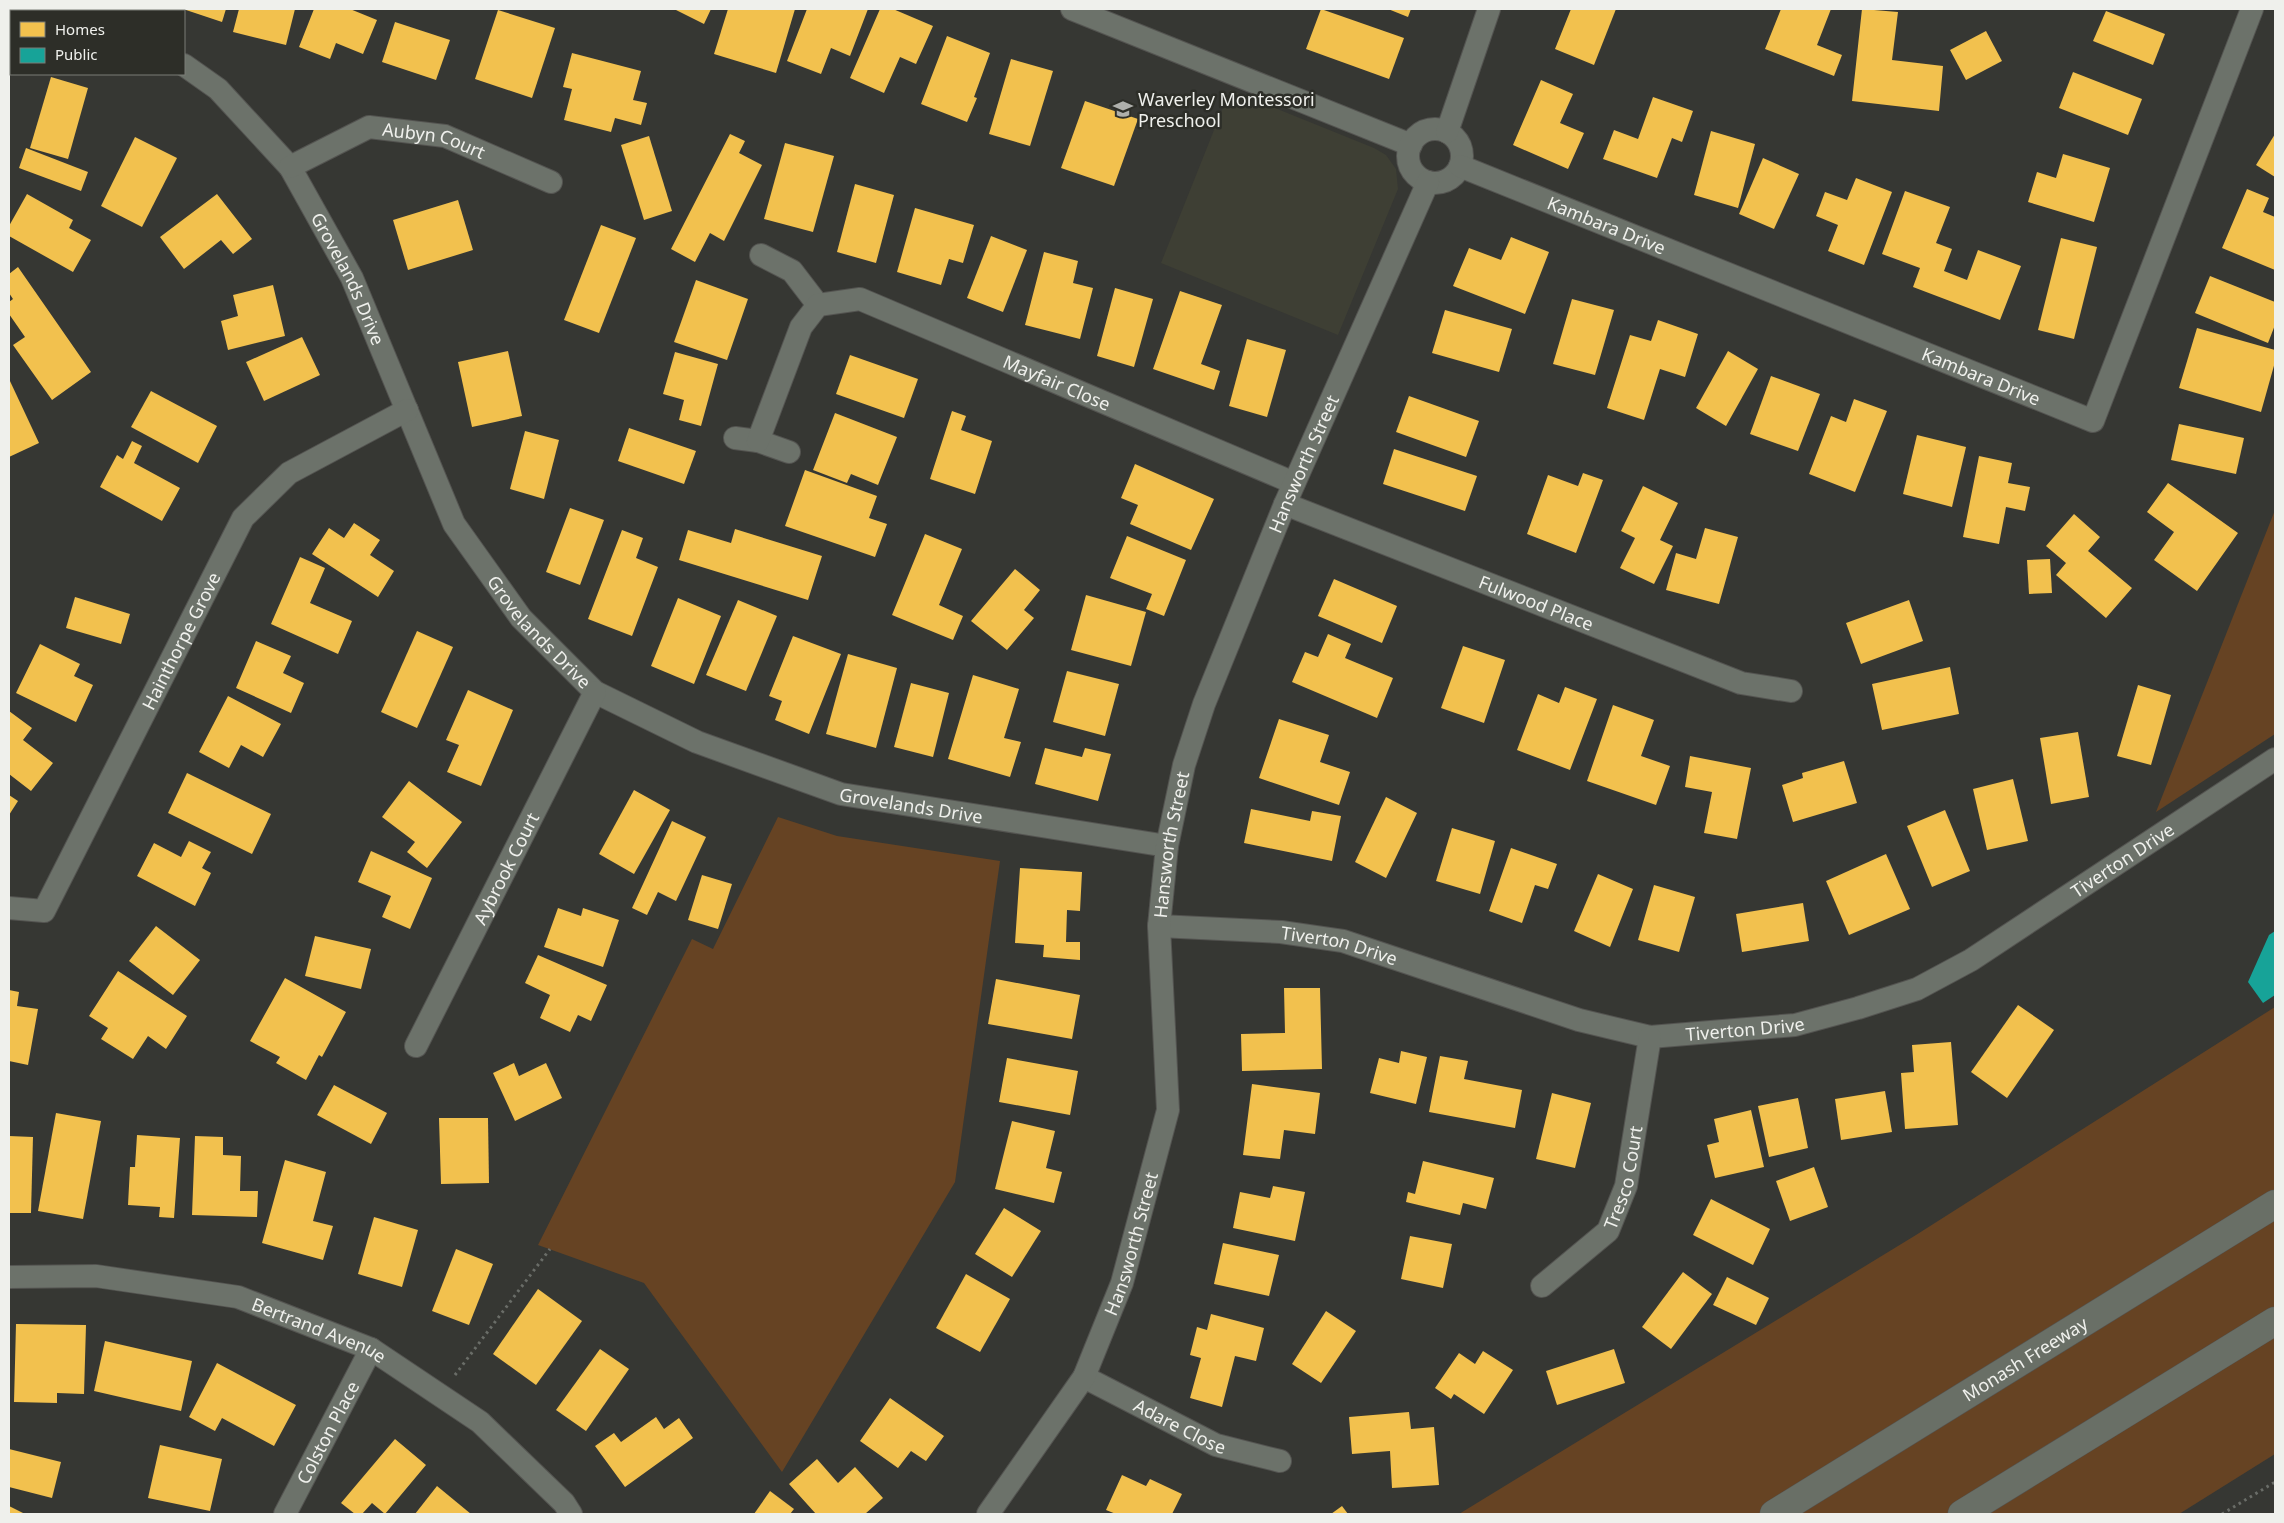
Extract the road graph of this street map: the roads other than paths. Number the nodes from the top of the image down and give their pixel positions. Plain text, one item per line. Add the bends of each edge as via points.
1 (1072, 9) edge
2 (1489, 9) edge
3 (2252, 9) edge
4 (185, 66) edge
5 (1447, 132) junction
6 (1410, 146) junction
7 (1460, 166) junction
8 (290, 167) junction
9 (551, 182) dead end
10 (1428, 182) junction
11 (761, 255) dead end
12 (818, 306) junction
13 (407, 410) junction
14 (735, 438) dead end
15 (758, 441) junction
16 (789, 452) dead end
17 (1294, 483) junction
18 (1285, 504) junction
19 (1791, 691) dead end
20 (595, 692) junction
21 (2275, 759) edge
22 (1167, 846) junction
23 (9, 908) edge
24 (1159, 926) junction
25 (1650, 1037) junction
26 (416, 1046) dead end
27 (2275, 1204) edge
28 (9, 1277) edge
29 (1542, 1286) dead end
30 (2275, 1321) edge
31 (371, 1349) junction
32 (1084, 1377) junction
33 (1280, 1461) dead end
34 (285, 1514) edge
35 (571, 1514) edge
36 (988, 1514) edge
37 (1774, 1514) edge
38 (1962, 1514) edge

1 - 6 street
2 - 5 street
3 - 7 street, Kambara Drive via 2093,421
4 - 8 street, Grovelands Drive via 218,89
5 - 6 street via 1432,129 1423,132
5 - 7 street via 1460,145
6 - 10 street via 1409,163 1413,171
7 - 10 street via 1448,180
8 - 9 street, Aubyn Court via 369,127 445,136
8 - 13 street, Grovelands Drive via 352,278
10 - 17 street, Hansworth Street
11 - 12 street via 792,270
12 - 15 street via 801,327
12 - 17 street, Mayfair Close via 860,299
13 - 20 street, Grovelands Drive via 454,524 521,618
13 - 23 street, Hainthorpe Grove via 289,473 243,518 44,911
14 - 15 street
15 - 16 street
17 - 18 street, Hansworth Street
18 - 19 street, Fulwood Place via 1741,683
18 - 22 street, Hansworth Street via 1204,704 1184,765
20 - 22 street, Grovelands Drive via 697,742 842,794
20 - 26 street, Aybrook Court
21 - 25 street, Tiverton Drive via 1971,960 1917,989 1795,1024
22 - 24 street, Hansworth Street
24 - 25 street, Tiverton Drive via 1281,932 1343,941 1578,1020
24 - 32 street, Hansworth Street via 1168,1110 1122,1283
25 - 29 street, Tresco Court via 1626,1186 1608,1231
27 - 37 highway, Monash Freeway
28 - 31 street, Bertrand Avenue via 96,1276 238,1297
30 - 38 highway
31 - 34 street, Colston Place
31 - 35 street, Bertrand Avenue via 480,1422 564,1503
32 - 33 street, Adare Close via 1216,1445
32 - 36 street, Hansworth Street

